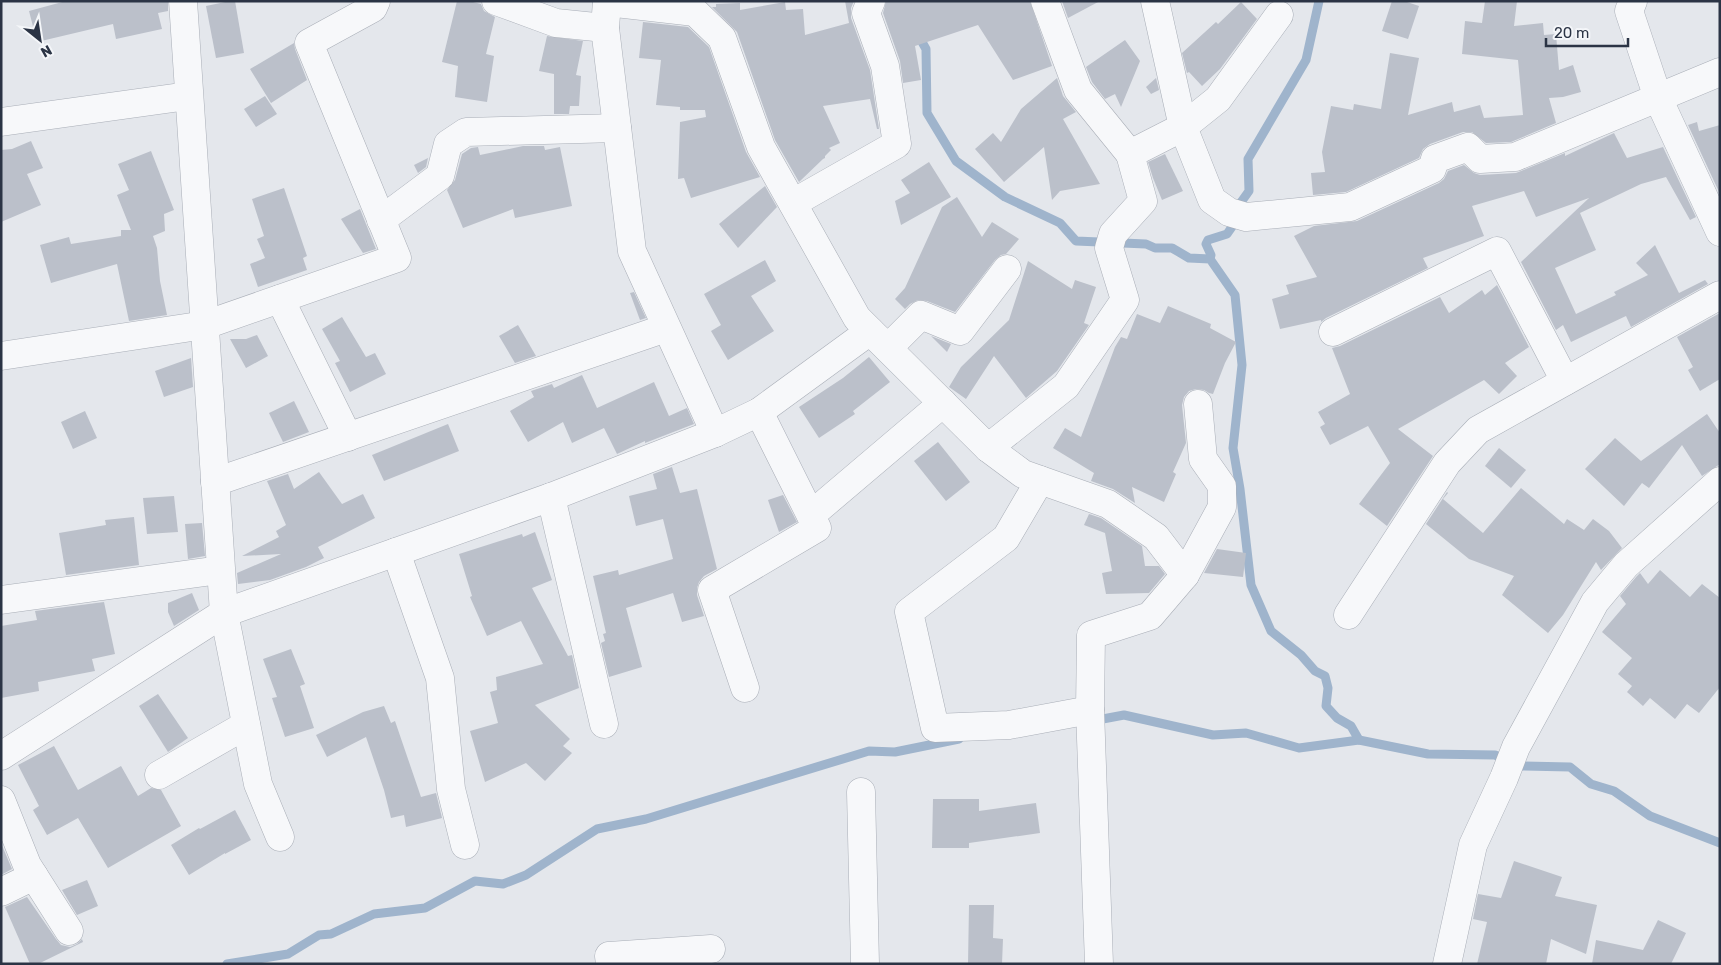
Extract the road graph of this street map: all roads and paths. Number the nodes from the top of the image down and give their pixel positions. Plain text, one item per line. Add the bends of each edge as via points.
1 (182, 1) edge
2 (376, 1) edge
3 (496, 1) edge
4 (871, 1) edge
5 (1045, 1) edge
6 (1156, 1) edge
7 (1633, 1) edge
8 (606, 11) edge
9 (1278, 15) dead end
10 (1720, 72) edge
11 (188, 96) junction
12 (1658, 98) junction
13 (1, 122) edge
14 (1183, 127) junction
15 (617, 128) junction
16 (1130, 154) junction
17 (793, 203) junction
18 (381, 220) junction
19 (1720, 232) edge
20 (1007, 269) dead end
21 (1720, 295) edge
22 (280, 299) junction
23 (205, 325) junction
24 (666, 328) junction
25 (1332, 332) dead end
26 (879, 340) junction
27 (1, 356) edge
28 (1565, 381) junction
29 (943, 403) junction
30 (1198, 404) dead end
31 (759, 412) junction
32 (715, 433) junction
33 (348, 437) junction
34 (988, 448) junction
35 (1040, 480) junction
36 (1720, 481) edge
37 (214, 482) junction
38 (551, 497) junction
39 (811, 515) junction
40 (396, 552) junction
41 (220, 570) junction
42 (1185, 575) junction
43 (1, 600) edge
44 (224, 613) junction
45 (1348, 615) dead end
46 (745, 688) dead end
47 (1090, 718) junction
48 (604, 724) dead end
49 (246, 725) junction
50 (1, 756) edge
51 (159, 776) dead end
52 (861, 792) dead end
53 (1, 800) edge
54 (280, 837) dead end
55 (465, 845) dead end
56 (34, 876) junction
57 (1, 892) edge
58 (69, 931) dead end
59 (712, 949) dead end
60 (610, 964) edge
61 (864, 964) edge
62 (1099, 964) edge
63 (1447, 964) edge

1 - 11 street
2 - 18 street via 373,8 309,43
3 - 8 street via 556,24
4 - 17 street via 866,13 884,66 897,144
5 - 16 street via 1078,90
6 - 14 street
7 - 12 street via 1629,11
8 - 15 street
8 - 17 street via 695,12 722,38 761,146
9 - 14 street via 1218,99
10 - 12 street
11 - 13 street
11 - 23 street
12 - 14 street via 1515,157 1480,159 1468,147 1435,159 1432,169 1350,207 1238,215 1212,200
12 - 19 street
14 - 16 street
15 - 18 street via 466,132 448,144 440,176
15 - 24 street via 632,251
16 - 34 street via 1143,201 1111,241 1125,300 1066,386
17 - 26 street via 857,318
18 - 22 street via 397,258
20 - 26 street via 960,332 921,315
21 - 28 street
22 - 23 street
22 - 33 street
23 - 27 street
23 - 37 street
24 - 32 street
24 - 33 street
25 - 28 street via 1497,251
26 - 29 street
26 - 31 street
28 - 45 street via 1472,436 1448,463
29 - 34 street
29 - 39 street
30 - 42 street via 1203,459 1222,486 1222,507
31 - 32 street
31 - 39 street
32 - 38 street
33 - 37 street
34 - 35 street via 1023,474
35 - 42 street via 1108,504 1156,537
35 - 47 street via 1006,538 908,612 934,728
36 - 63 street via 1626,565 1594,602 1516,747 1473,845
37 - 41 street
38 - 40 street
38 - 48 street
39 - 46 street via 817,528 712,590
40 - 44 street
40 - 55 street via 440,678 451,789
41 - 43 street
41 - 44 street
42 - 47 street via 1150,616 1091,635
44 - 49 street
44 - 50 street
47 - 62 street
49 - 51 street
49 - 54 street via 258,784
52 - 61 street
53 - 56 street
56 - 57 street
56 - 58 street
59 - 60 street via 609,956

